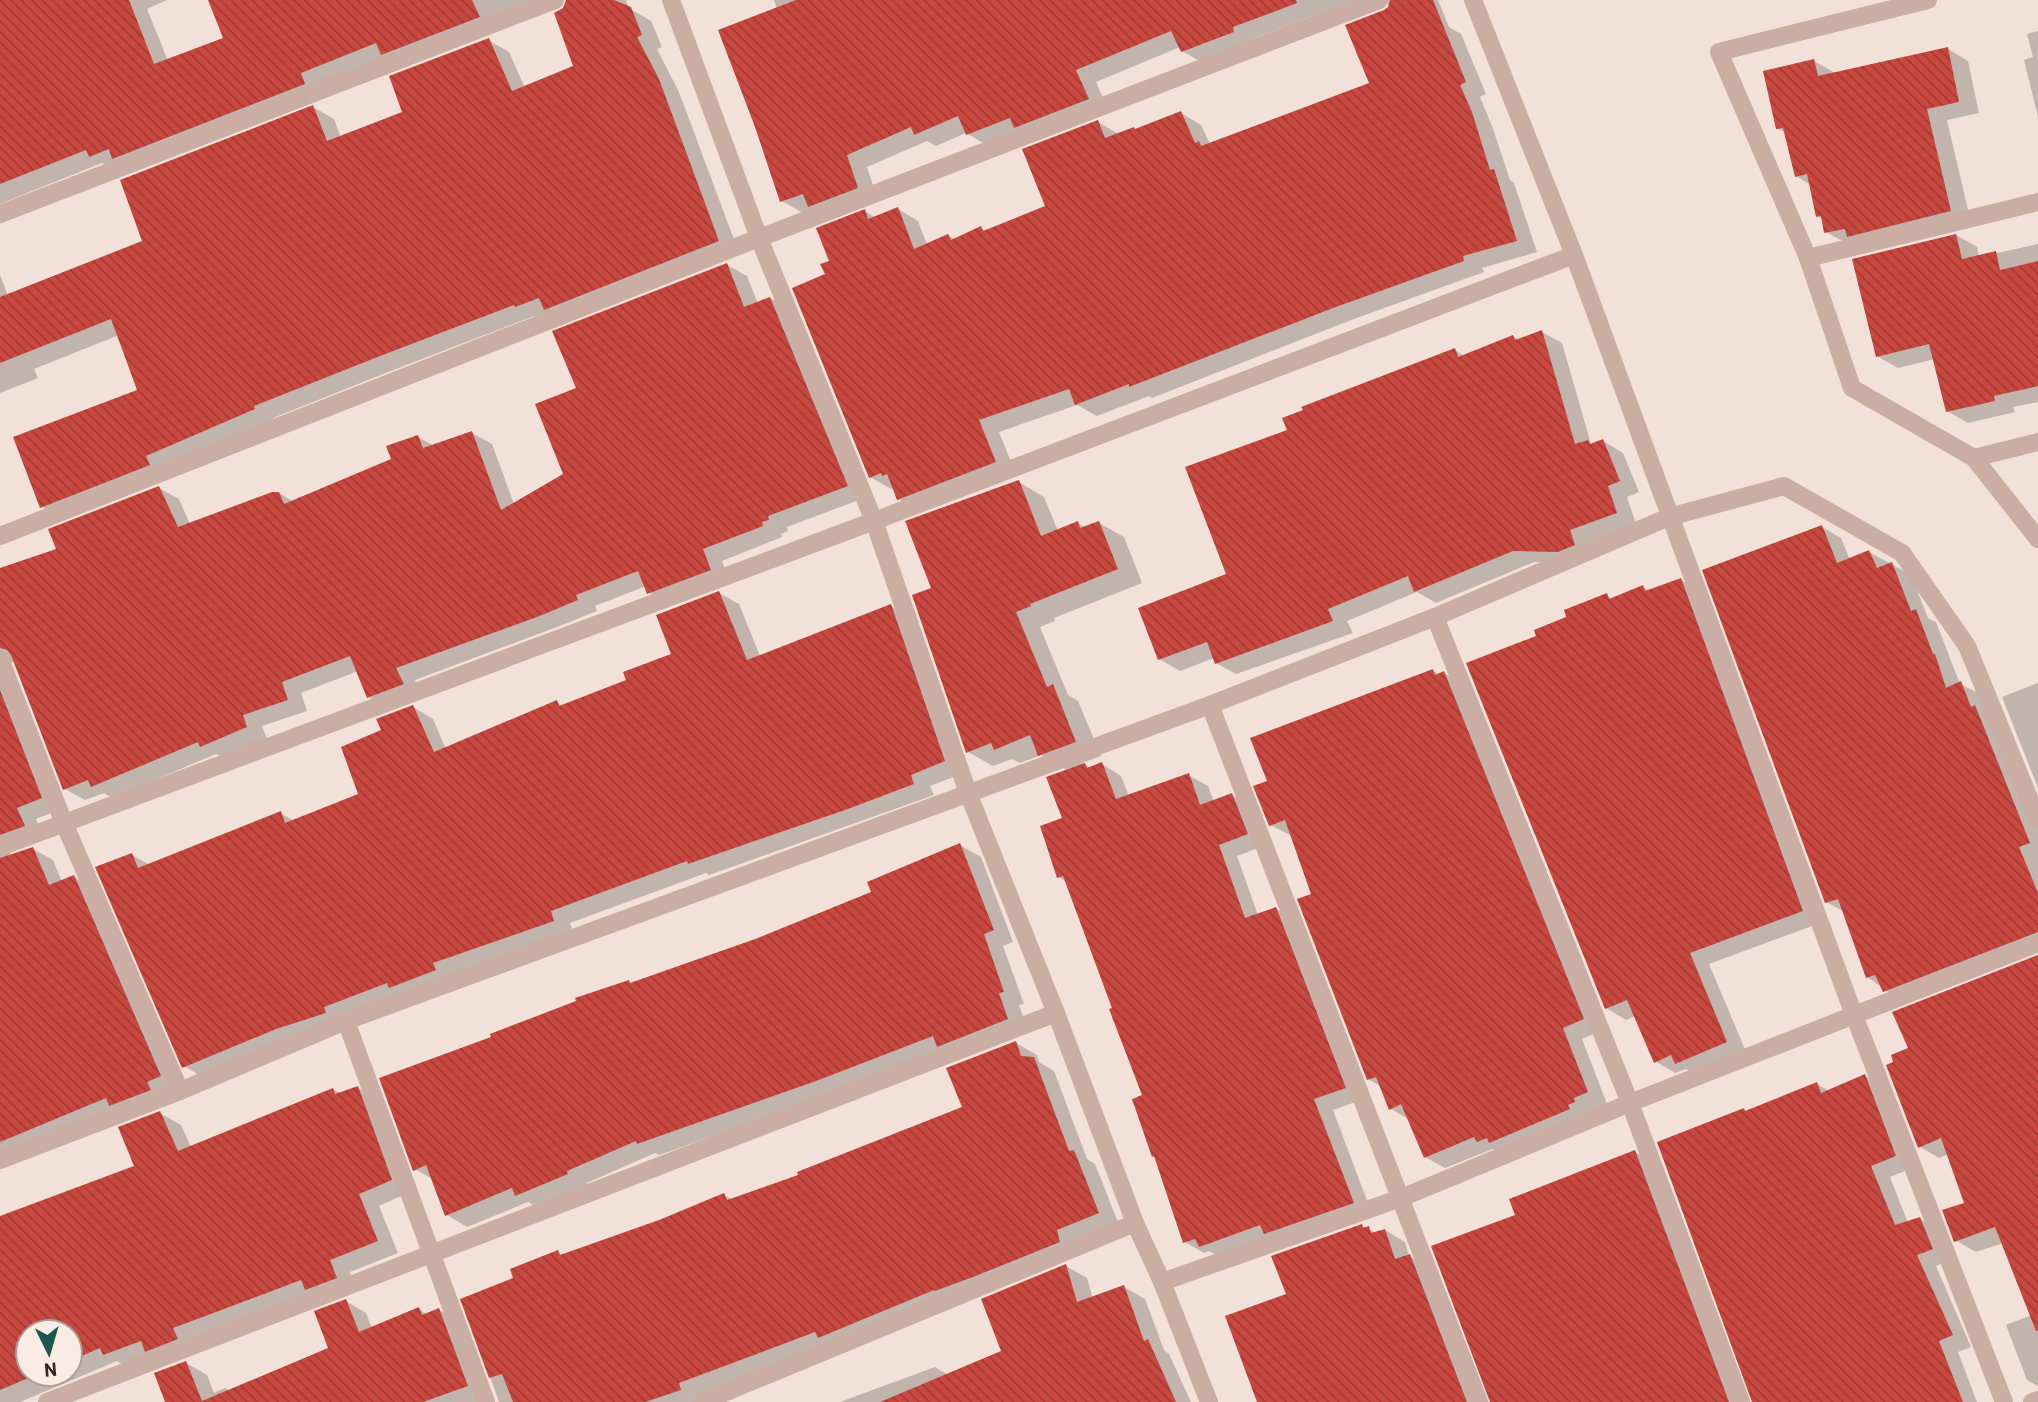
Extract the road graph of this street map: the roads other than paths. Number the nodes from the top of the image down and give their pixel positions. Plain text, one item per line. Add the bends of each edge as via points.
1 (555, 0) edge
2 (671, 0) edge
3 (1379, 0) edge
4 (1474, 0) edge
5 (1928, 0) edge
6 (2038, 202) edge
7 (0, 214) edge
8 (759, 238) junction
9 (1574, 255) junction
10 (1808, 258) junction
11 (2038, 442) edge
12 (1974, 458) junction
13 (1669, 517) junction
14 (874, 521) junction
15 (0, 536) edge
16 (2038, 539) edge
17 (1435, 617) junction
18 (0, 659) edge
19 (1210, 705) junction
20 (968, 793) junction
21 (2038, 820) edge
22 (64, 823) junction
23 (0, 847) edge
24 (2038, 943) edge
25 (1056, 1013) junction
26 (1854, 1015) junction
27 (346, 1021) junction
28 (180, 1091) junction
29 (1630, 1103) junction
30 (0, 1160) edge
31 (1401, 1198) junction
32 (1135, 1223) junction
33 (431, 1252) junction
34 (1162, 1282) junction
35 (2038, 1400) edge
36 (47, 1402) edge
37 (486, 1402) edge
38 (702, 1402) edge
39 (1209, 1402) edge
40 (1479, 1402) edge
41 (1741, 1402) edge
42 (2004, 1402) edge
43 (2032, 1402) edge

1 - 7 street
2 - 8 street
3 - 8 street
4 - 9 street
5 - 10 street via 1719,52
6 - 10 street
8 - 14 street
8 - 15 street
9 - 13 street
9 - 14 street
10 - 12 street via 1852,388
11 - 12 street
12 - 16 street
13 - 17 street
13 - 21 street via 1784,486 1902,553 1967,646
13 - 26 street
14 - 20 street
14 - 22 street
17 - 19 street
17 - 29 street
18 - 22 street
19 - 20 street
19 - 31 street
20 - 25 street
20 - 27 street
22 - 23 street
22 - 28 street
24 - 26 street
25 - 32 street
25 - 33 street
26 - 29 street
26 - 42 street
27 - 28 street
27 - 33 street
28 - 30 street
29 - 31 street
29 - 41 street
31 - 34 street
31 - 40 street
32 - 34 street
32 - 38 street
33 - 36 street
33 - 37 street
34 - 39 street
35 - 43 street

